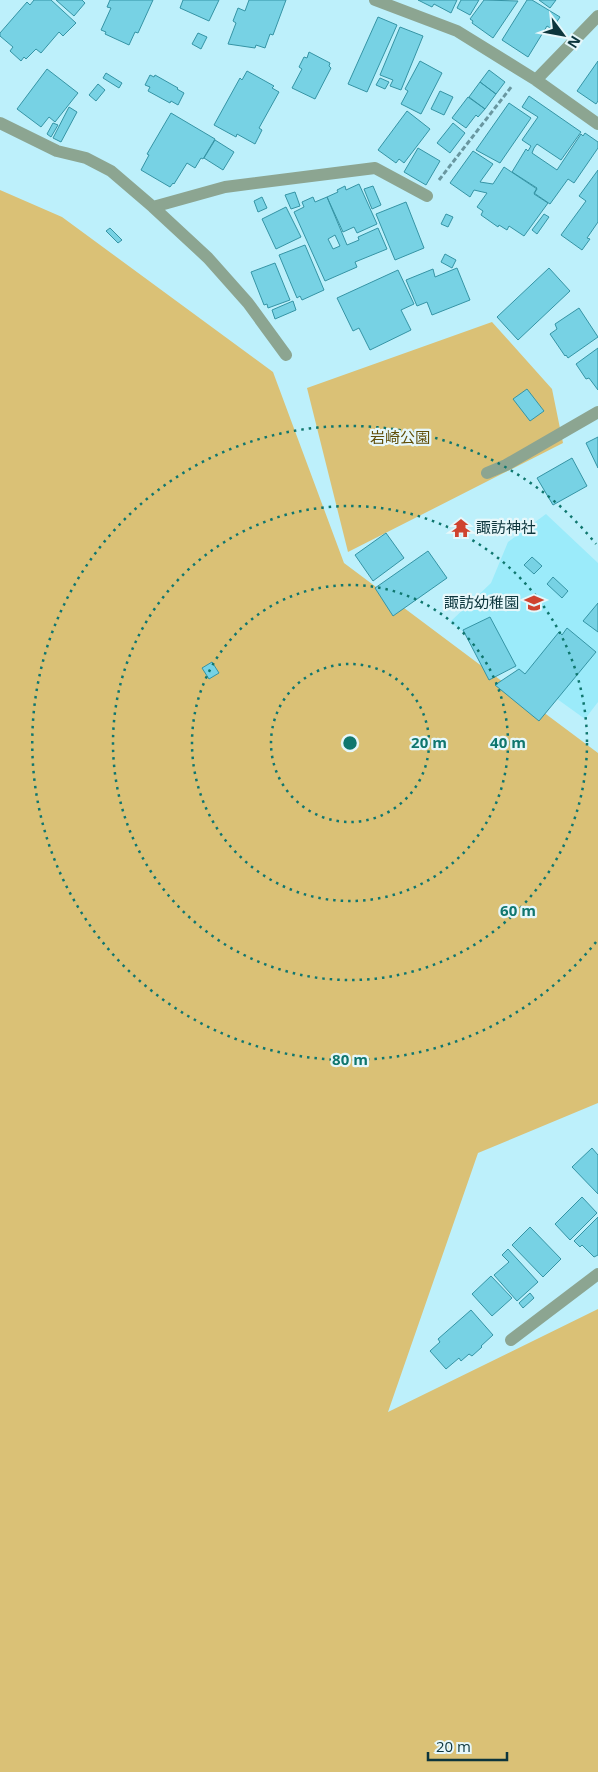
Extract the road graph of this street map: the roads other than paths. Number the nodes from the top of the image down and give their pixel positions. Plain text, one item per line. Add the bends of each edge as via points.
1 (375, 0) edge
2 (598, 16) edge
3 (536, 80) junction
4 (0, 123) edge
5 (598, 124) edge
6 (427, 196) road end
7 (154, 207) junction
8 (286, 355) dead end
9 (598, 412) edge
10 (487, 473) dead end
11 (598, 1274) edge
12 (511, 1340) dead end

1 - 3 street via 456,31
2 - 3 street
3 - 5 street
4 - 7 street via 57,151 86,158 110,172
6 - 7 street via 375,168 225,187
7 - 8 street via 248,302
9 - 10 street
11 - 12 street

